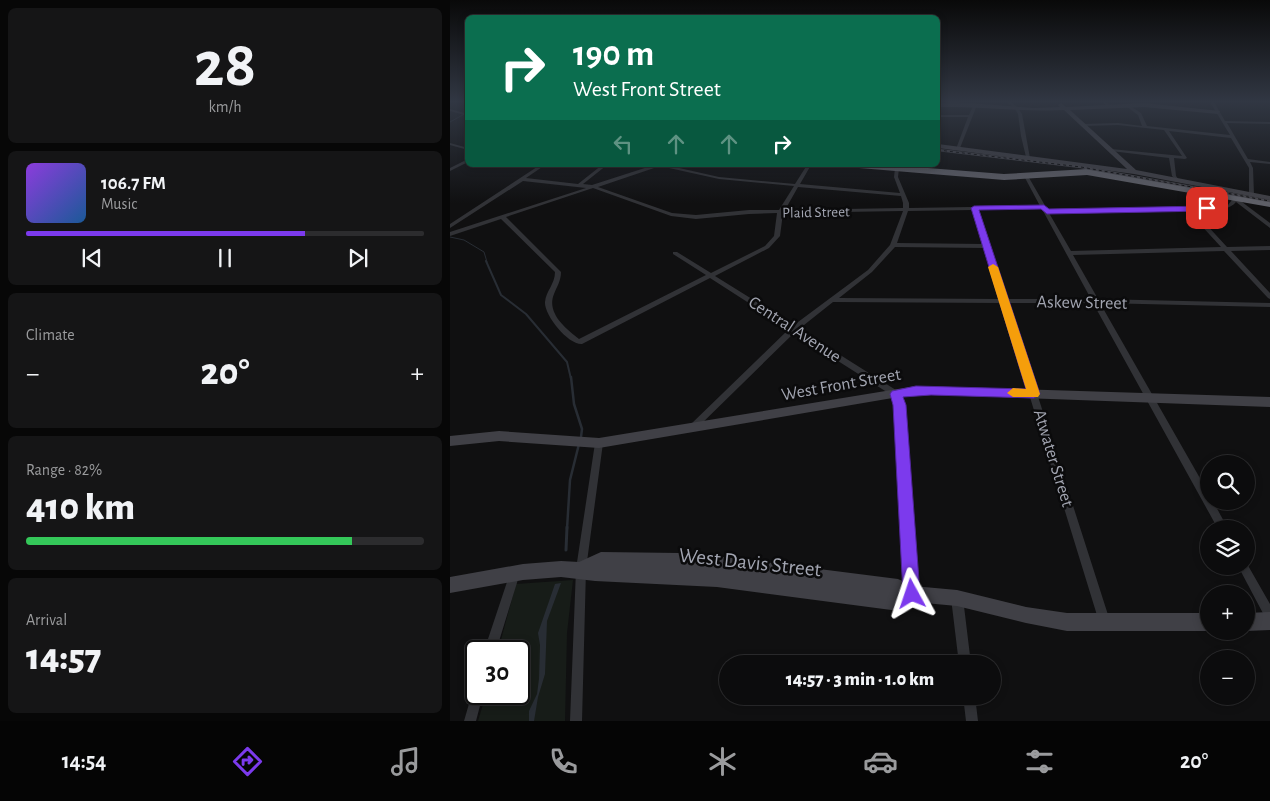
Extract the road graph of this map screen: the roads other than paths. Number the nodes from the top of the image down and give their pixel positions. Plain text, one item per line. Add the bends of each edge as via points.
1 (963, 136) edge
2 (1024, 136) edge
3 (1094, 136) edge
4 (1170, 136) edge
5 (1220, 136) edge
6 (1233, 137) joint
7 (450, 144) edge
8 (940, 146) edge
9 (465, 148) edge
10 (958, 148) junction
11 (1111, 150) junction
12 (1171, 156) junction
13 (1028, 157) junction
14 (1248, 160) junction
15 (465, 162) edge
16 (1270, 162) edge
17 (540, 167) edge
18 (602, 167) edge
19 (646, 167) edge
20 (652, 167) edge
21 (668, 167) edge
22 (808, 167) edge
23 (884, 167) edge
24 (649, 168) junction
25 (897, 168) junction
26 (450, 170) edge
27 (1134, 175) junction
28 (1026, 176) junction
29 (522, 179) junction
30 (1177, 180) junction
31 (580, 184) junction
32 (796, 185) junction
33 (594, 187) junction
34 (903, 194) junction
35 (1252, 194) junction
36 (1270, 198) edge
37 (1236, 199) junction
38 (1270, 204) edge
39 (974, 208) junction
40 (1045, 209) junction
41 (1188, 209) junction
42 (906, 210) junction
43 (780, 212) junction
44 (502, 217) junction
45 (450, 226) edge
46 (1270, 226) edge
47 (450, 234) edge
48 (893, 245) junction
49 (986, 246) junction
50 (1270, 248) edge
51 (1227, 249) junction
52 (675, 253) dead end
53 (1070, 253) junction
54 (712, 275) junction
55 (1270, 297) edge
56 (834, 300) junction
57 (1004, 301) junction
58 (1096, 301) junction
59 (1270, 305) edge
60 (795, 328) junction
61 (896, 394) junction
62 (1034, 394) junction
63 (1151, 398) junction
64 (1270, 402) edge
65 (690, 429) junction
66 (450, 441) edge
67 (594, 443) junction
68 (1218, 520) edge
69 (581, 569) junction
70 (515, 574) junction
71 (1249, 575) edge
72 (450, 586) edge
73 (912, 594) junction
74 (957, 598) junction
75 (1270, 614) edge
76 (1270, 621) edge
77 (1200, 622) edge
78 (1255, 622) edge
79 (1105, 623) junction
80 (494, 640) edge
81 (964, 655) edge
82 (474, 705) edge
83 (970, 705) edge
84 (470, 721) edge
85 (576, 721) edge
86 (972, 721) edge

1 - 10 street
2 - 13 street
3 - 11 street
4 - 12 street via 1185,158
5 - 6 street
6 - 14 street
7 - 9 street
8 - 10 street
10 - 13 street
11 - 12 street
11 - 27 street
12 - 30 street
13 - 27 street
14 - 16 street
14 - 35 street via 1253,172
15 - 26 street
17 - 29 street
18 - 31 street
19 - 24 street
20 - 24 street
21 - 32 street via 708,176
22 - 32 street
23 - 25 highway
24 - 33 street
25 - 28 highway
25 - 34 street via 897,182
27 - 28 highway via 1077,172
27 - 30 street
27 - 37 highway
28 - 40 street
29 - 31 street, Plaid Street
29 - 45 street
30 - 35 street
31 - 33 street, Plaid Street
32 - 34 street
32 - 43 street
33 - 43 street, Plaid Street via 683,216
33 - 44 street
34 - 42 street
35 - 36 street
37 - 38 highway
37 - 41 street, Plaid Street via 1227,207
37 - 46 street
39 - 40 street, Plaid Street
39 - 42 street, Plaid Street
39 - 49 street, Atwater Street
40 - 41 street, Plaid Street
40 - 53 street
41 - 51 street
42 - 43 street, Plaid Street
42 - 48 street
43 - 54 street via 778,232 773,242 762,251
44 - 47 street
44 - 54 street via 558,272 558,282 548,300 548,308 579,342
48 - 49 street
48 - 56 street via 870,271
49 - 57 street, Atwater Street
50 - 51 street
51 - 53 street
51 - 55 street
52 - 54 street, Central Avenue
53 - 58 street
54 - 60 street, Central Avenue
56 - 57 street, Askew Street
56 - 60 street
57 - 58 street, Askew Street
57 - 62 street, Atwater Street
58 - 59 street, Askew Street
58 - 63 street
60 - 61 street, Central Avenue
60 - 65 street
61 - 62 street, West Front Street via 931,390
61 - 65 street, West Front Street
61 - 73 street via 900,405
62 - 63 street, West Front Street
62 - 79 street, Atwater Street
63 - 64 street, West Front Street
63 - 68 street
65 - 67 street, West Front Street
66 - 67 street, West Front Street via 500,436
67 - 69 street
69 - 70 street, West Davis Street
69 - 73 street, West Davis Street via 595,574 716,579 899,603
69 - 85 street
70 - 72 street, West Davis Street
70 - 80 street
71 - 75 street
73 - 74 street, West Davis Street
74 - 79 street, West Davis Street via 1043,618
74 - 81 street
76 - 78 street
77 - 79 street, West Davis Street
82 - 84 street
83 - 86 street

